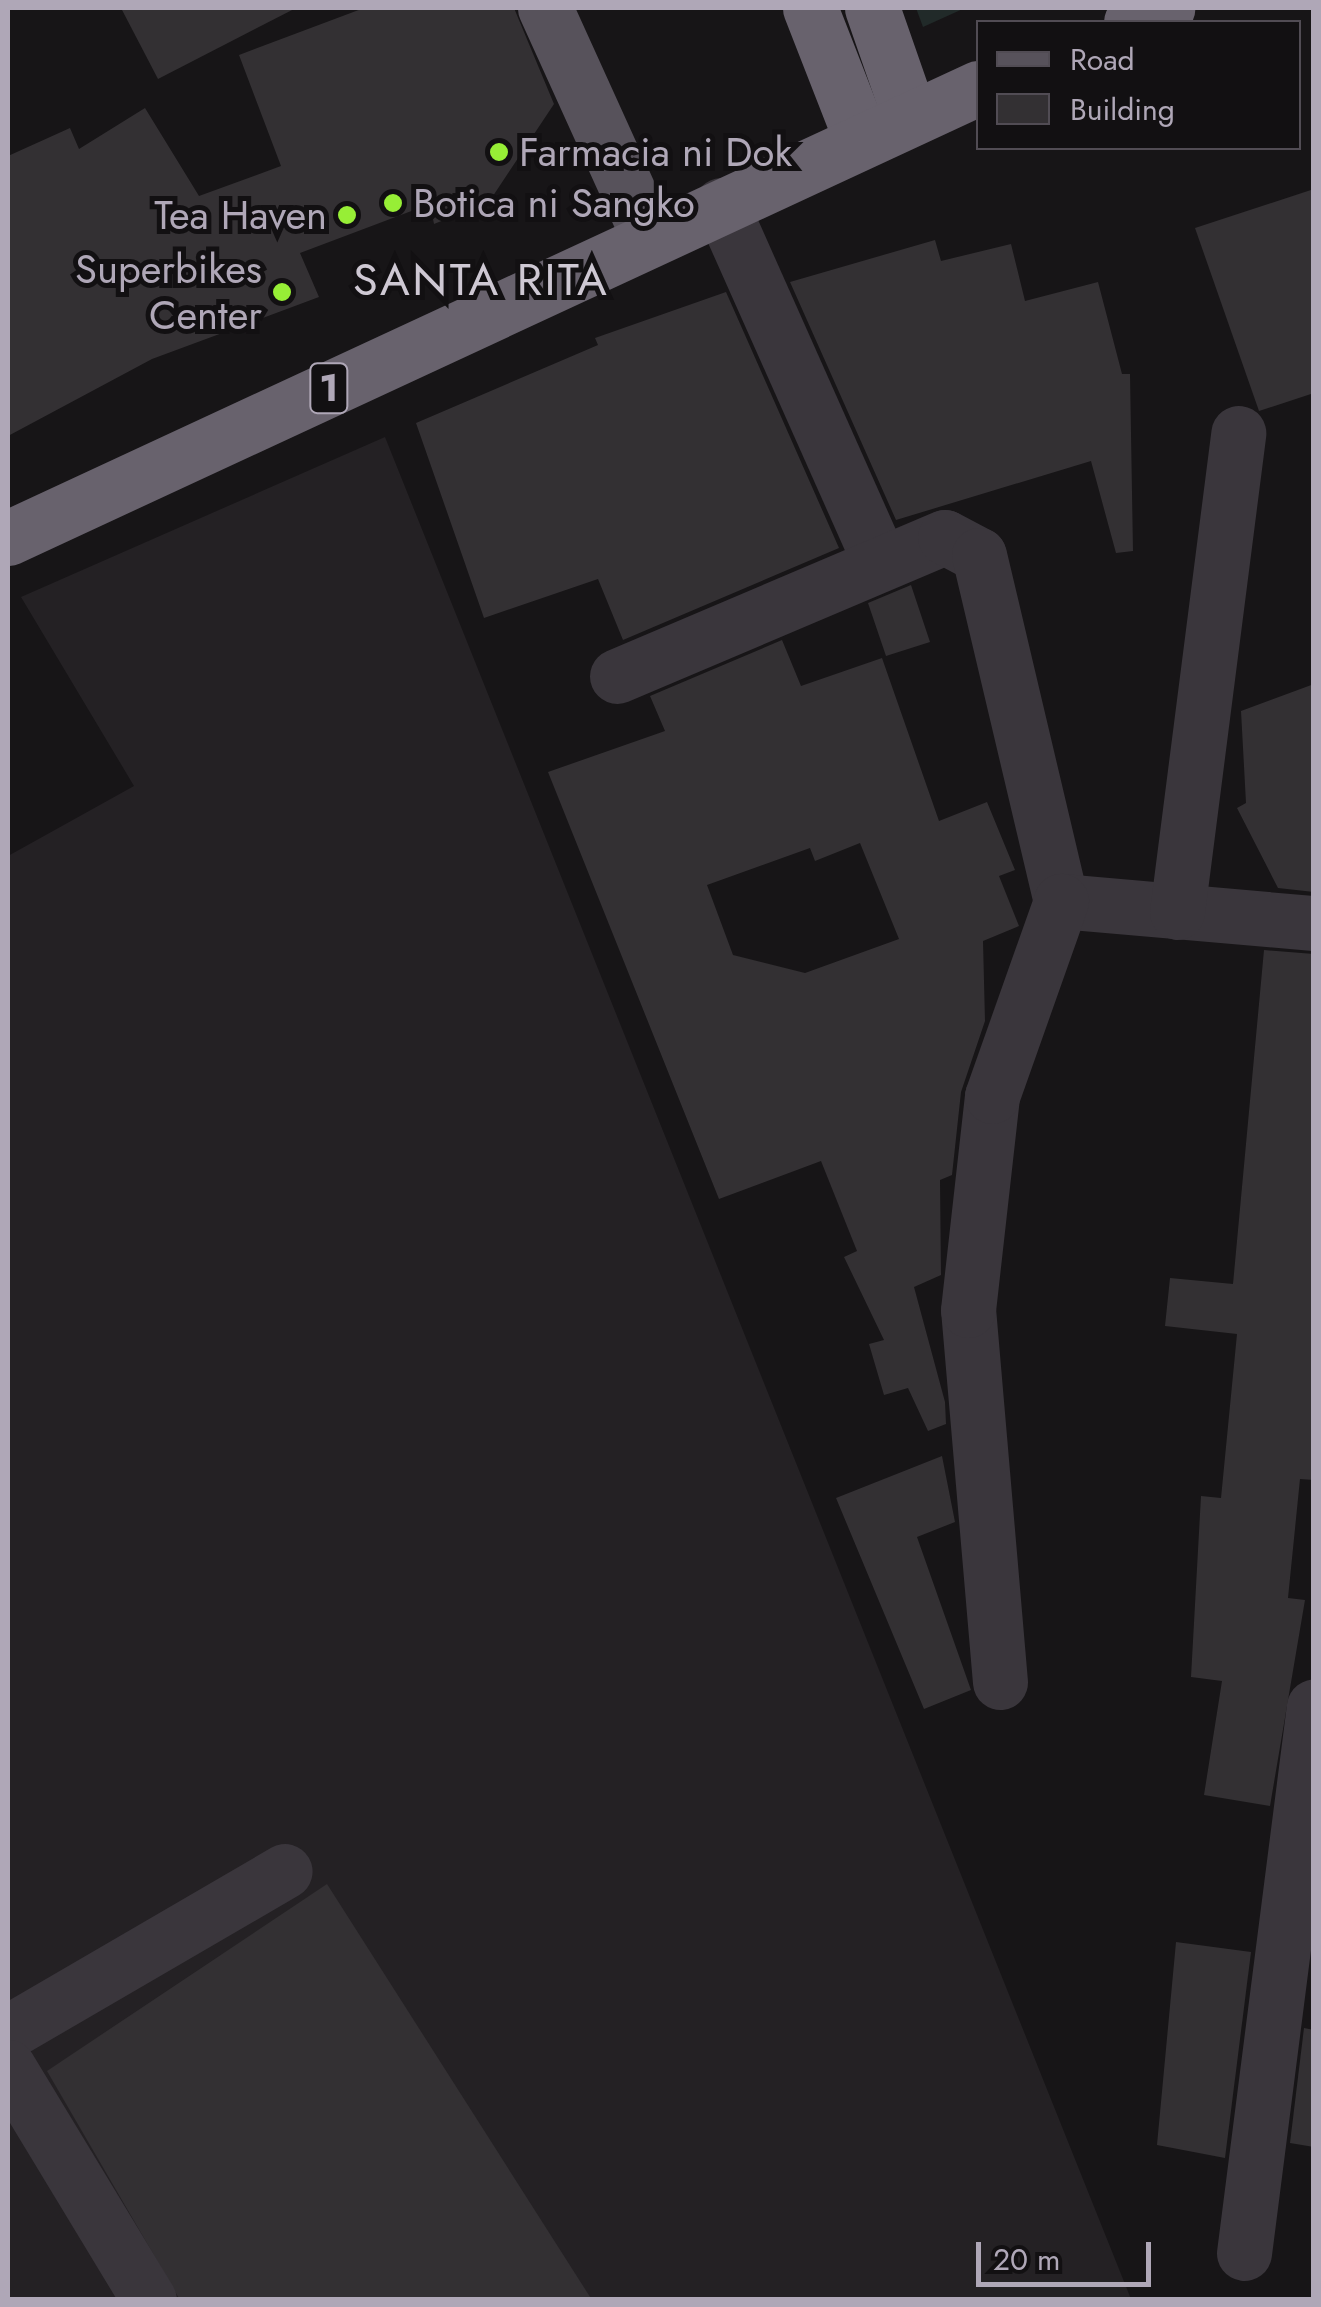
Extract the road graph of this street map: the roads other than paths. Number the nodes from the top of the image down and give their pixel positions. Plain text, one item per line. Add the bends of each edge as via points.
1 (545, 8) edge
2 (810, 8) edge
3 (872, 8) edge
4 (1166, 8) edge
5 (1136, 20) edge
6 (976, 89) edge
7 (910, 117) junction
8 (861, 139) junction
9 (721, 205) junction
10 (650, 239) junction
11 (1238, 433) dead end
12 (8, 538) edge
13 (880, 562) junction
14 (617, 676) dead end
15 (1061, 901) junction
16 (1177, 912) junction
17 (1307, 919) edge
18 (1000, 1682) dead end
19 (1314, 1706) edge
20 (285, 1871) dead end
21 (8, 2032) edge
22 (8, 2068) edge
23 (1244, 2254) dead end
24 (149, 2300) edge

1 - 10 main road
2 - 8 highway
3 - 7 highway
4 - 5 highway
6 - 7 highway, 1
7 - 8 highway, 1
8 - 9 highway, 1
9 - 10 highway, 1
9 - 13 street
10 - 12 highway, 1
11 - 16 street
13 - 14 street
13 - 15 street via 946,538 979,555
15 - 16 street
15 - 18 street via 992,1096 968,1310
16 - 17 street
19 - 23 street
20 - 21 street
22 - 24 street

